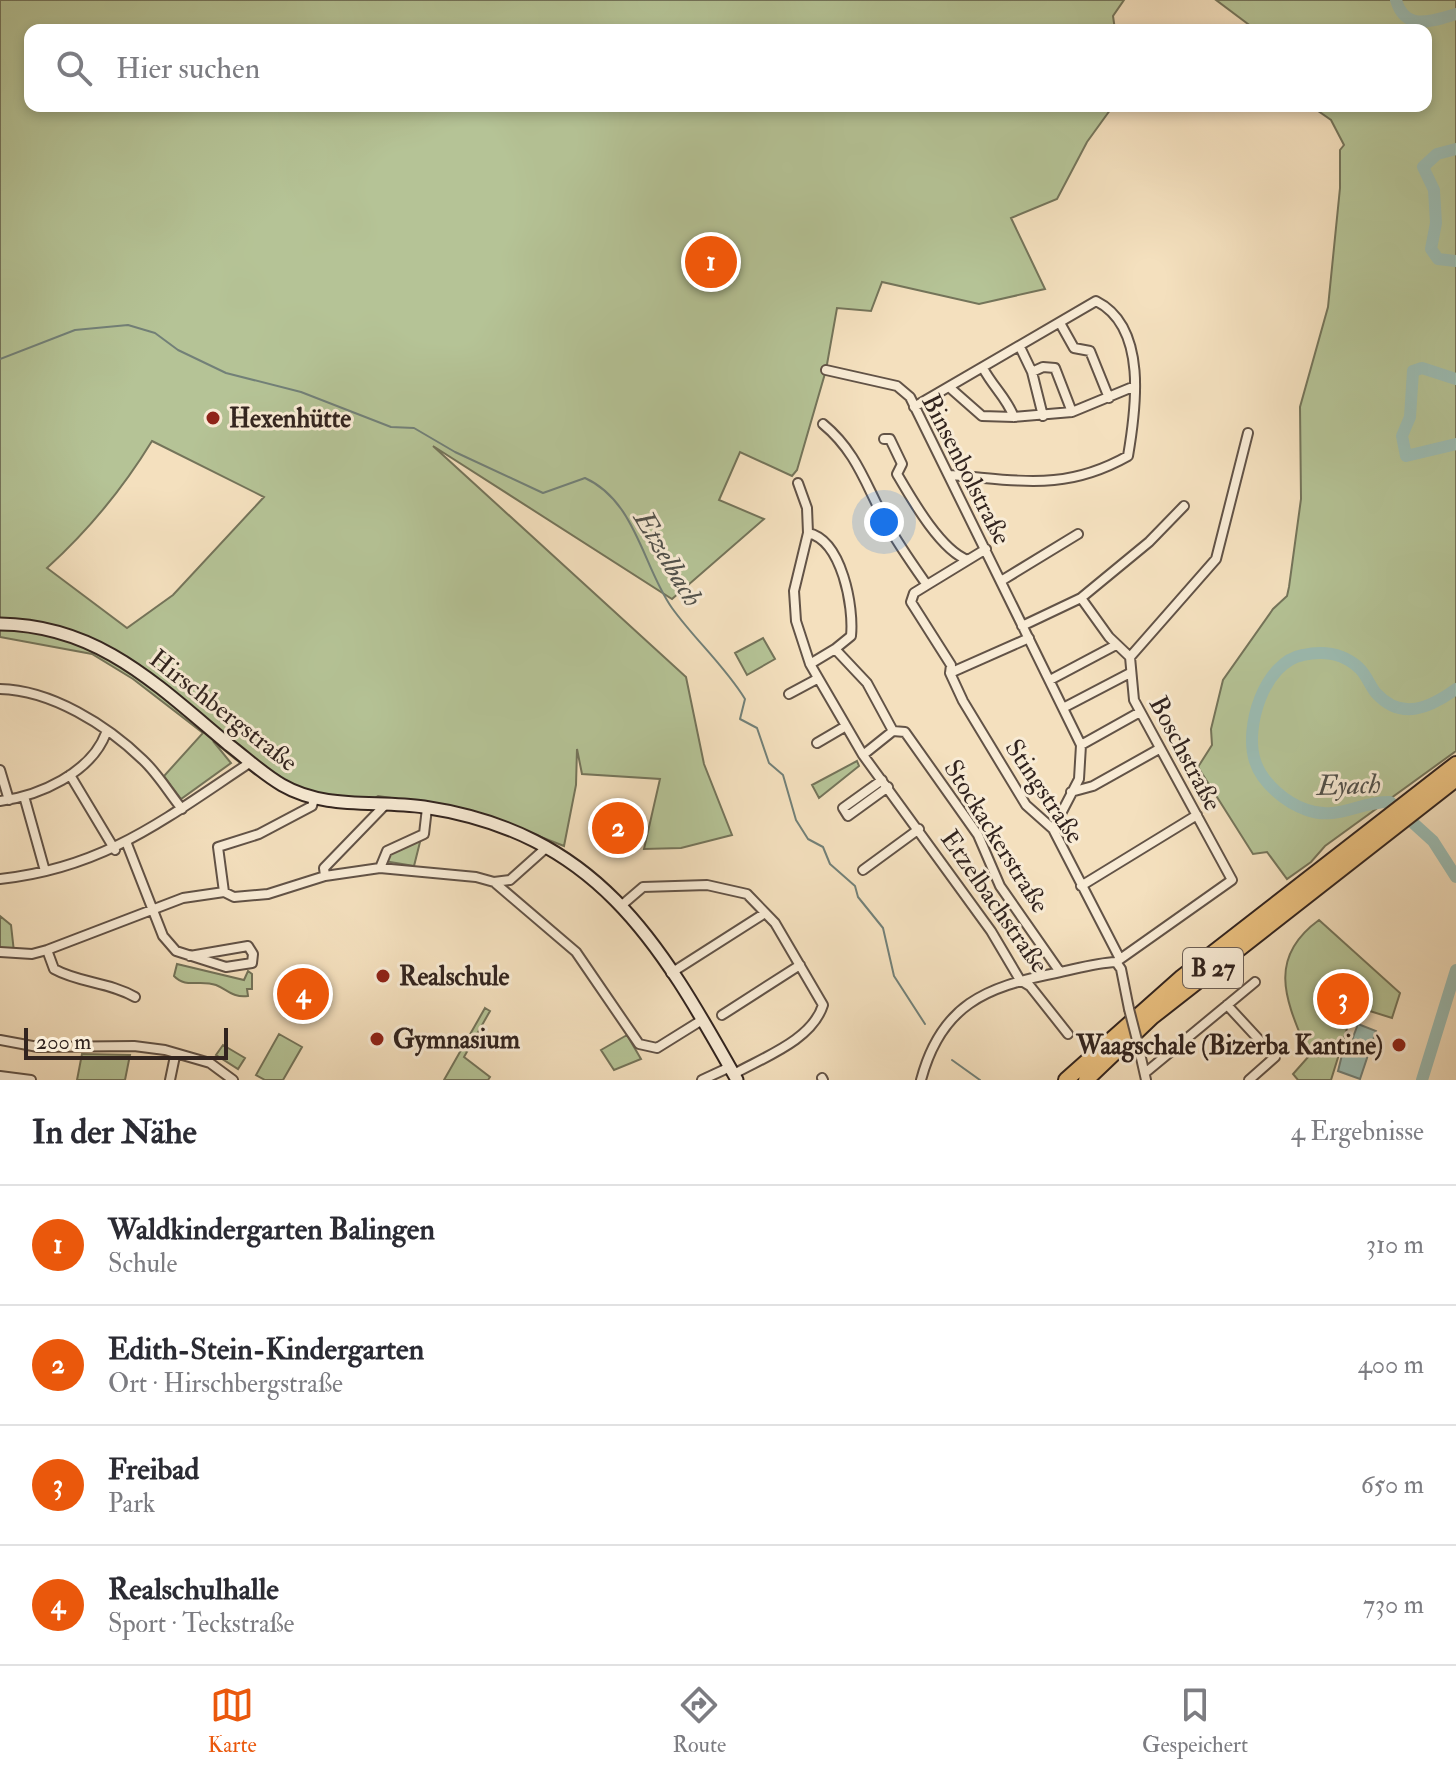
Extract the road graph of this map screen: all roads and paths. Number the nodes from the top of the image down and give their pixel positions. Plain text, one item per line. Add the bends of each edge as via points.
1 (1060, 323) junction
2 (1020, 347) junction
3 (983, 368) junction
4 (826, 370) dead end
5 (1032, 372) junction
6 (1135, 386) junction
7 (949, 387) junction
8 (1109, 398) junction
9 (914, 407) junction
10 (1072, 412) junction
11 (1043, 416) junction
12 (1014, 417) junction
13 (823, 424) dead end
14 (1248, 433) dead end
15 (884, 439) dead end
16 (950, 475) junction
17 (798, 483) dead end
18 (1184, 506) dead end
19 (808, 533) junction
20 (1078, 534) dead end
21 (986, 549) junction
22 (968, 560) junction
23 (1001, 581) junction
24 (927, 585) junction
25 (1081, 598) junction
26 (0, 624) edge
27 (1022, 626) junction
28 (1029, 638) junction
29 (1116, 645) junction
30 (835, 649) junction
31 (1130, 657) junction
32 (810, 664) junction
33 (950, 673) junction
34 (1130, 673) junction
35 (817, 679) junction
36 (1050, 680) junction
37 (0, 689) edge
38 (789, 694) dead end
39 (1063, 708) junction
40 (1140, 712) junction
41 (846, 726) junction
42 (893, 731) junction
43 (106, 733) junction
44 (817, 743) dead end
45 (1081, 745) junction
46 (1159, 749) junction
47 (863, 755) junction
48 (251, 762) junction
49 (1456, 764) edge
50 (0, 770) edge
51 (70, 775) junction
52 (1456, 779) edge
53 (885, 783) junction
54 (1439, 785) junction
55 (1071, 792) junction
56 (24, 796) junction
57 (314, 799) junction
58 (5, 800) edge
59 (386, 804) junction
60 (427, 808) junction
61 (182, 809) junction
62 (1197, 815) junction
63 (919, 829) junction
64 (1053, 829) junction
65 (127, 844) junction
66 (547, 847) junction
67 (115, 850) junction
68 (1343, 859) junction
69 (380, 868) junction
70 (863, 870) dead end
71 (45, 871) junction
72 (325, 876) junction
73 (0, 879) edge
74 (494, 882) junction
75 (1081, 886) junction
76 (224, 892) junction
77 (622, 905) junction
78 (153, 907) junction
79 (765, 913) junction
80 (47, 950) junction
81 (0, 952) edge
82 (190, 956) junction
83 (1118, 959) junction
84 (800, 965) junction
85 (1060, 972) junction
86 (671, 973) junction
87 (1020, 980) junction
88 (1255, 982) dead end
89 (135, 997) dead end
90 (1227, 1005) junction
91 (722, 1015) dead end
92 (702, 1020) junction
93 (1068, 1034) dead end
94 (0, 1043) edge
95 (175, 1056) junction
96 (733, 1074) edge
97 (0, 1076) edge
98 (1146, 1076) edge
99 (31, 1080) edge
100 (170, 1080) edge
101 (233, 1080) edge
102 (702, 1080) edge
103 (921, 1080) edge
104 (1066, 1080) edge
105 (1086, 1080) edge
106 (1249, 1080) edge

1 - 2 street
1 - 6 street via 1096,301 1110,308 1128,339
1 - 8 street via 1074,348 1090,351
2 - 3 street
2 - 5 street
3 - 7 street
3 - 12 street via 992,386 1004,393
4 - 9 street, Binsenbolstraße via 897,386
5 - 10 street via 1055,368
5 - 11 street
6 - 8 street
6 - 16 street via 1128,456 1114,464 1073,479 1038,483
7 - 9 street
7 - 12 street via 982,416
8 - 10 street
9 - 16 street, Binsenbolstraße
10 - 11 street
11 - 12 street
13 - 24 street via 859,462 887,524
14 - 31 street via 1216,559
15 - 22 street via 890,439 902,464 897,474 910,497 953,551
16 - 21 street, Binsenbolstraße
17 - 19 street, Etzelbachstraße
18 - 25 street
19 - 30 street via 821,540 840,566 853,620 851,636
19 - 32 street, Etzelbachstraße via 794,591 796,621
20 - 23 street
21 - 22 street
21 - 23 street, Binsenbolstraße
22 - 24 street
23 - 27 street, Binsenbolstraße
24 - 33 street, Stingstraße via 911,602 951,665
25 - 27 street
25 - 29 street
26 - 48 street, Hirschbergstraße via 51,630 119,656
27 - 28 street, Binsenbolstraße
28 - 33 street
28 - 36 street, Binsenbolstraße
29 - 31 street
29 - 36 street
30 - 32 street
30 - 42 street via 867,683
31 - 34 street, Boschstraße
32 - 35 street, Etzelbachstraße
33 - 64 street, Stingstraße via 1026,805
34 - 39 street
34 - 40 street, Boschstraße
35 - 38 street
35 - 41 street, Etzelbachstraße
36 - 39 street, Binsenbolstraße
37 - 43 street via 52,700
39 - 45 street, Binsenbolstraße
40 - 45 street
40 - 46 street, Boschstraße
41 - 44 street
41 - 47 street, Etzelbachstraße
42 - 47 street
42 - 85 street, Stockackerstraße via 905,732 978,835 1000,886
43 - 51 street
43 - 61 street via 144,760
45 - 55 street via 1079,779
46 - 55 street via 1093,786
46 - 62 street, Boschstraße
47 - 53 street, Etzelbachstraße
48 - 57 street, Hirschbergstraße via 279,784
48 - 61 street
49 - 54 highway, B 27
50 - 58 street
51 - 56 street
51 - 67 street
52 - 54 highway, B 27
53 - 53 street via 843,808 848,816
53 - 63 street, Etzelbachstraße
54 - 68 highway, B 27
55 - 64 street
56 - 58 street
56 - 71 street
57 - 59 street, Hirschbergstraße
57 - 76 street via 312,806 286,821 218,847
59 - 60 street, Hirschbergstraße
59 - 72 street via 324,868
60 - 66 street, Hirschbergstraße via 490,822
60 - 69 street via 424,834 387,851
61 - 65 street
62 - 75 street
62 - 83 street, Boschstraße via 1232,880
63 - 70 street, Etzelbachstraße
63 - 87 street, Etzelbachstraße
64 - 75 street, Stingstraße
65 - 67 street
65 - 78 street
66 - 74 street via 510,880
66 - 77 street, Hirschbergstraße via 593,876
67 - 71 street
68 - 104 highway, B 27 via 1160,995
68 - 105 highway, B 27 via 1152,1017
69 - 72 street
69 - 74 street
71 - 73 street
72 - 76 street via 268,894 234,897
74 - 92 street via 576,952 639,1044 657,1048
75 - 83 street, Stingstraße
76 - 78 street
77 - 79 street via 643,887 707,885 747,894
77 - 86 street, Hirschbergstraße
78 - 80 street
78 - 82 street via 163,936 176,951
79 - 84 street
79 - 86 street
80 - 81 street
80 - 89 street via 54,969 70,978 103,983
82 - 82 street via 240,967 252,963 253,954 248,946 234,946
83 - 85 street
83 - 98 street, Stingstraße, bridge
84 - 91 street
84 - 96 street via 823,1005 818,1020
85 - 87 street
86 - 92 street, Hirschbergstraße
87 - 93 street, Etzelbachstraße
87 - 103 street via 987,990 963,1006 940,1032
88 - 90 street
90 - 98 street
90 - 106 street via 1275,1057
92 - 96 street, Hirschbergstraße
94 - 95 street via 134,1046
95 - 100 street
95 - 101 street via 210,1063
96 - 102 street
97 - 99 street

